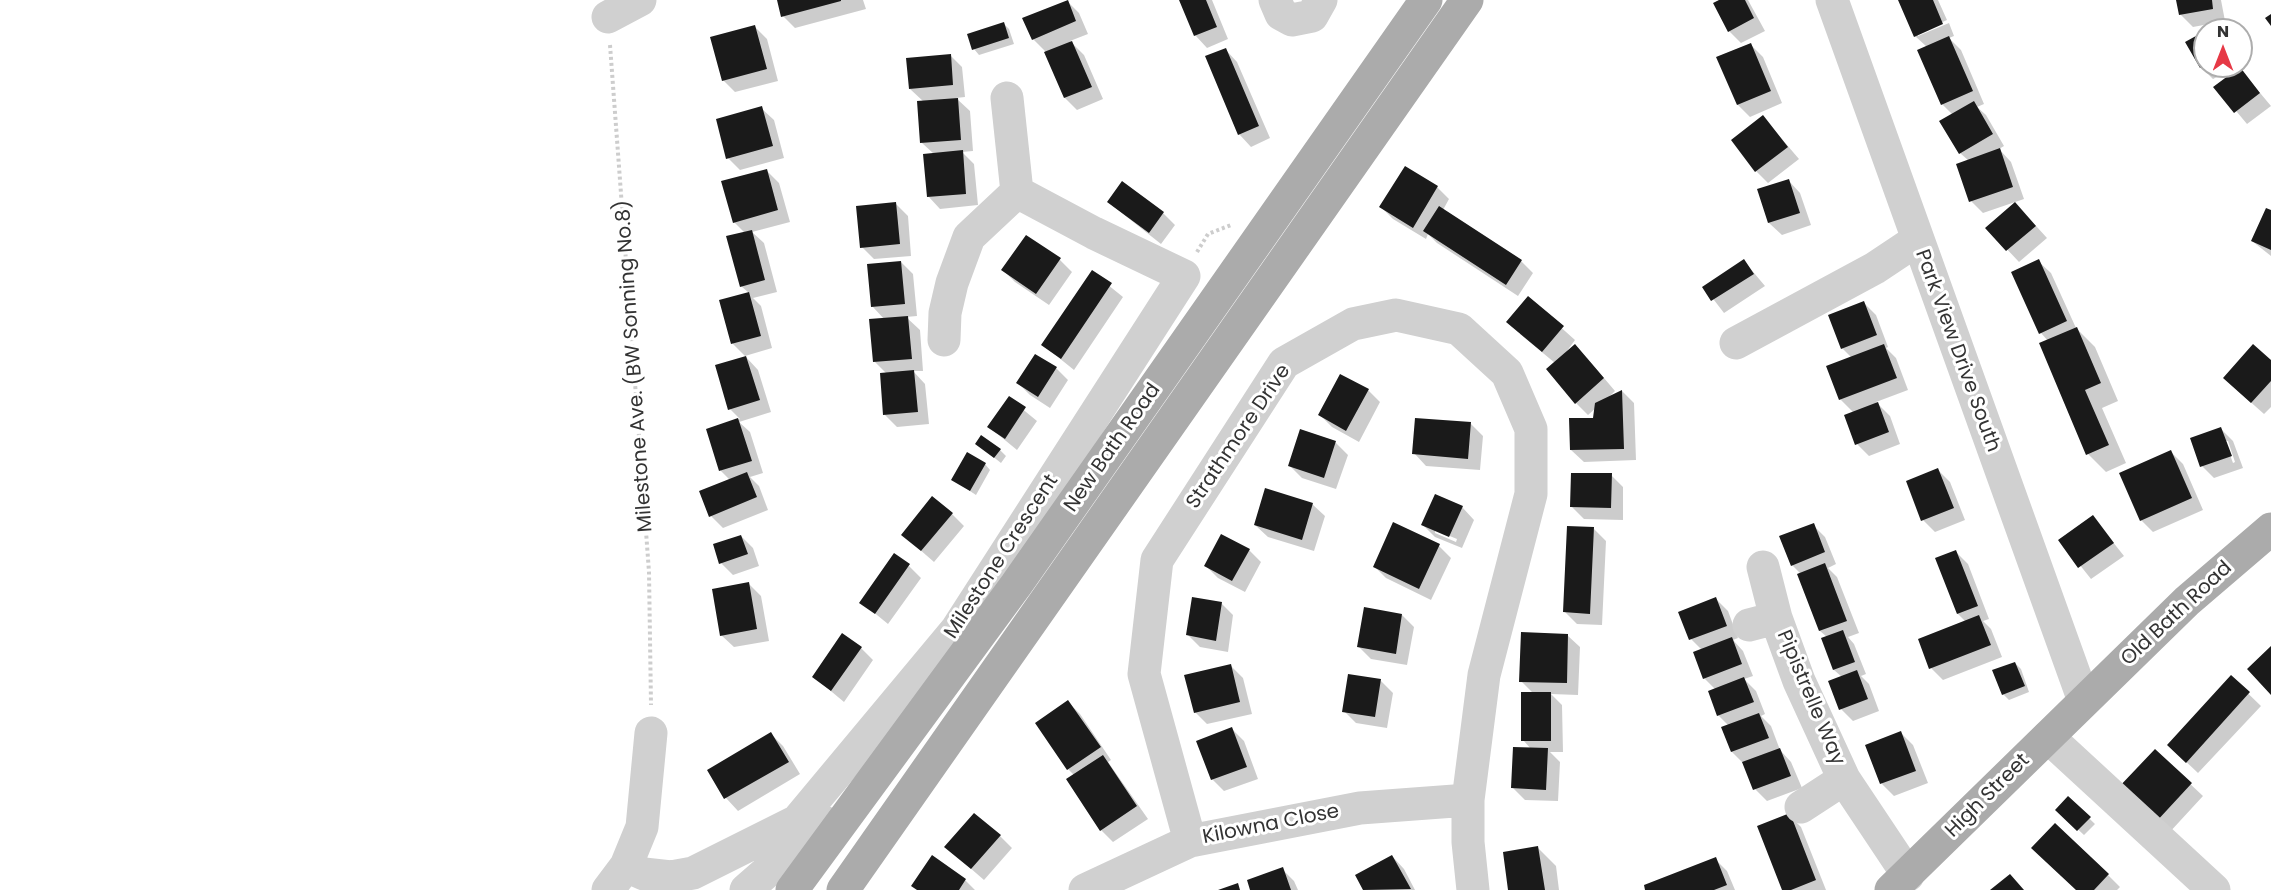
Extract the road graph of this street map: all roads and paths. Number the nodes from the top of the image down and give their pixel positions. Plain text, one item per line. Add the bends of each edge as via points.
1 (640, 0) edge
2 (1275, 0) edge
3 (1321, 0) edge
4 (1426, 0) edge
5 (1467, 0) edge
6 (1832, 0) edge
7 (608, 17) joint
8 (1007, 99) dead end
9 (1017, 192) junction
10 (1917, 240) junction
11 (945, 340) dead end
12 (1736, 343) dead end
13 (2271, 529) edge
14 (1763, 567) dead end
15 (2084, 701) junction
16 (651, 733) joint
17 (2048, 737) junction
18 (1844, 779) junction
19 (869, 787) junction
20 (1468, 800) junction
21 (1801, 807) dead end
22 (1190, 841) junction
23 (617, 878) edge
24 (1900, 882) edge
25 (746, 890) edge
26 (792, 890) edge
27 (843, 890) edge
28 (1084, 890) edge
29 (1473, 890) edge
30 (2214, 890) edge

1 - 7 street
2 - 3 street via 1281,14 1292,20 1312,16
4 - 19 main road, New Bath Road via 1016,585
5 - 27 main road, New Bath Road
6 - 10 street, Park View Drive South
7 - 16 path, Milestone Ave. (BW Sonning No.8) via 649,572
8 - 9 street
9 - 11 street via 969,237 945,313
9 - 23 street, Milestone Crescent via 1184,276 957,629 797,821 693,873
10 - 12 street via 1875,268
10 - 15 street, Park View Drive South
13 - 15 main road, Old Bath Road via 2187,601
14 - 18 street, Pipistrelle Way via 1763,621 1799,681
15 - 17 main road, High Street
16 - 23 street via 642,827
17 - 24 main road, High Street
17 - 30 street
18 - 21 street, Pipistrelle Way
18 - 24 street, Pipistrelle Way
19 - 25 street
19 - 26 main road, New Bath Road
20 - 22 street, Kilowna Close via 1360,808
20 - 22 street, Strathmore Drive via 1484,675 1531,494 1531,429 1507,373 1459,329 1396,315 1353,324 1284,363 1157,560 1144,674
20 - 29 street, Strathmore Drive
22 - 28 street, Kilowna Close

